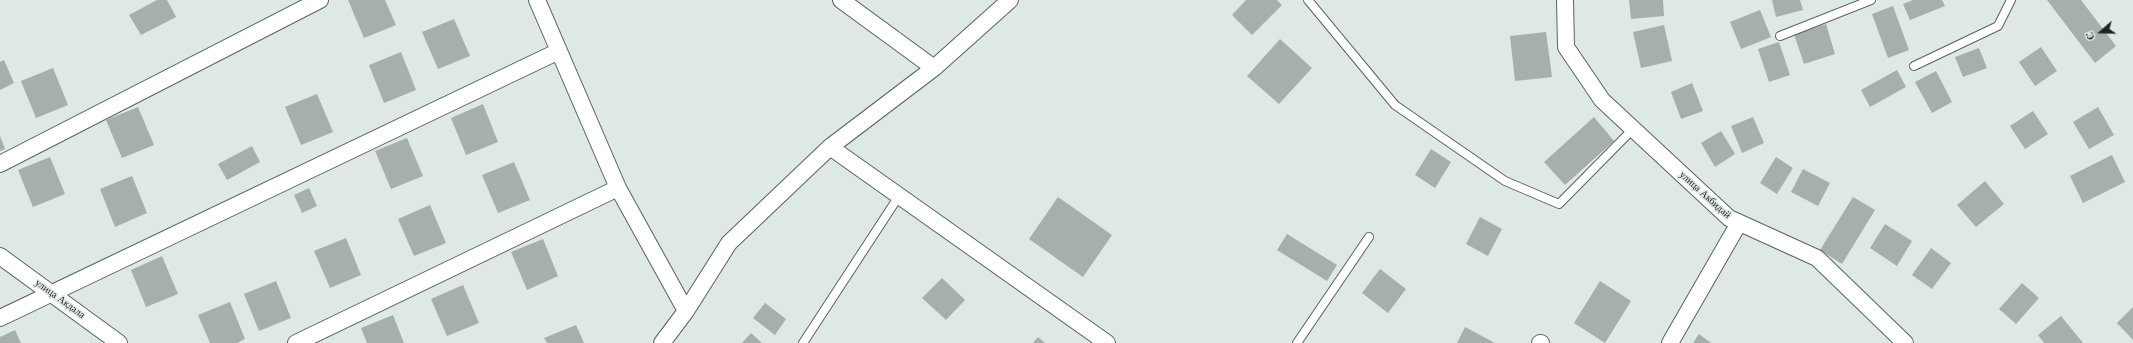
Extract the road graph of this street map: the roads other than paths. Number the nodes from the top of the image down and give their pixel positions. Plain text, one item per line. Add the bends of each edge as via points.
1 (320, 0) edge
2 (536, 0) edge
3 (841, 0) edge
4 (1010, 0) edge
5 (1308, 0) edge
6 (1565, 0) edge
7 (1871, 0) edge
8 (2011, 0) edge
9 (1780, 36) dead end
10 (559, 51) junction
11 (1914, 66) dead end
12 (934, 68) junction
13 (1634, 129) junction
14 (830, 147) junction
15 (0, 164) edge
16 (618, 188) junction
17 (899, 196) junction
18 (1739, 223) junction
19 (1369, 237) dead end
20 (0, 256) edge
21 (52, 293) junction
22 (686, 311) junction
23 (0, 318) edge
24 (1104, 342) edge
25 (119, 343) edge
26 (296, 343) edge
27 (662, 343) edge
28 (803, 343) edge
29 (1297, 343) edge
30 (1670, 343) edge
31 (1905, 343) edge

1 - 15 street
2 - 10 street
3 - 12 street
4 - 12 street
5 - 13 lane via 1395,105 1505,181 1559,204
6 - 13 street, улица Акбидай via 1566,46 1602,100
7 - 9 lane
8 - 11 lane via 1998,26
10 - 16 street
10 - 21 street
12 - 14 street
13 - 18 street, улица Акбидай via 1728,218
14 - 17 street
14 - 22 street via 729,244
16 - 22 street
16 - 26 street
17 - 24 street
17 - 28 lane
18 - 30 street
18 - 31 street, улица Акбидай via 1817,258
19 - 29 lane
20 - 21 street, улица Акдала
21 - 23 street
21 - 25 street, улица Акдала
22 - 27 street

